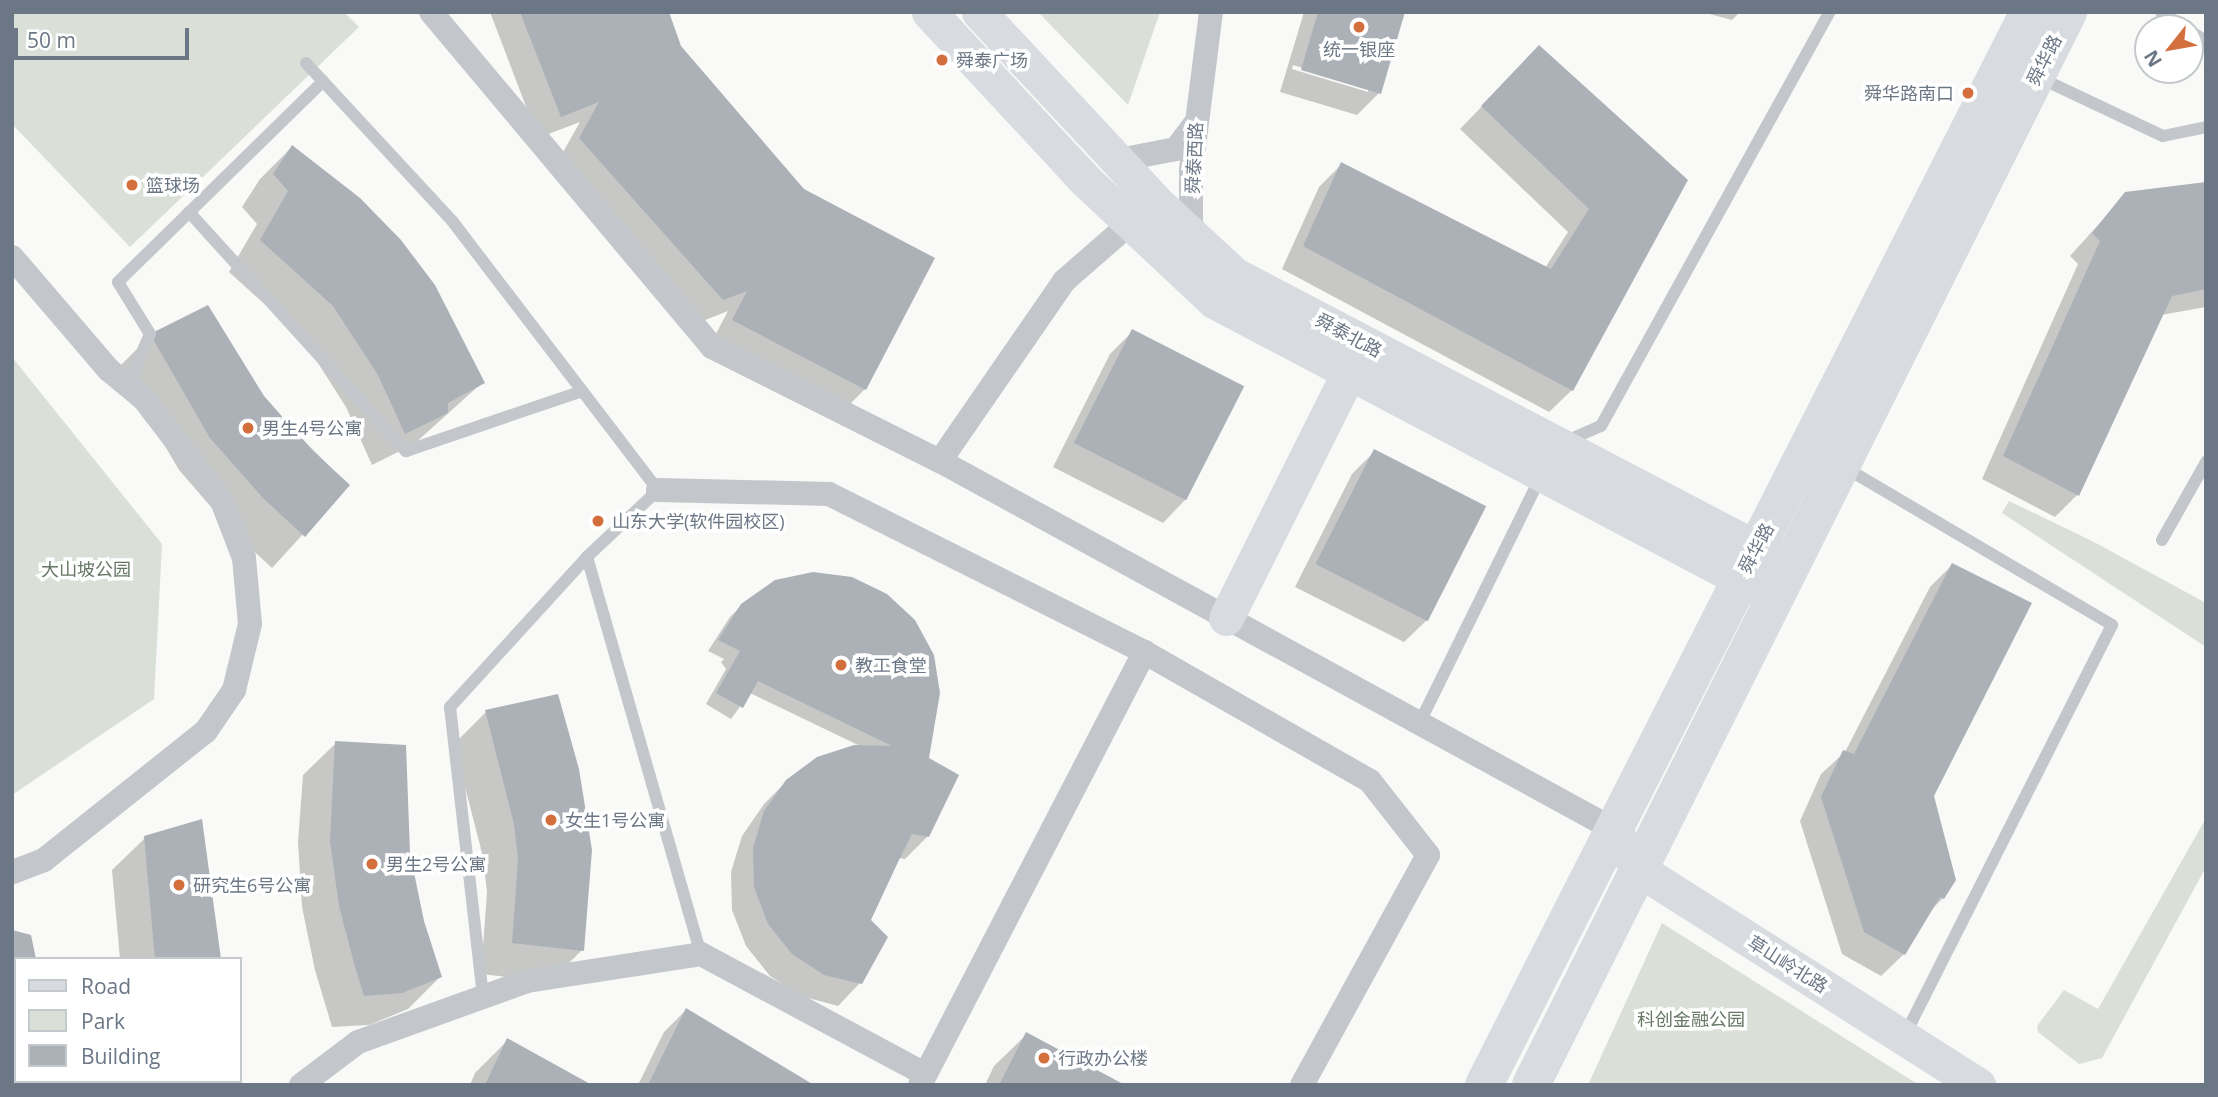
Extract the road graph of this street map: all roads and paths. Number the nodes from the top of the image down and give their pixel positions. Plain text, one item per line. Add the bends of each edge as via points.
1 (431, 12) edge
2 (929, 12) edge
3 (979, 12) edge
4 (1211, 12) edge
5 (1830, 12) edge
6 (2029, 12) edge
7 (2068, 12) edge
8 (306, 63) dead end
9 (2036, 76) junction
10 (323, 81) junction
11 (1195, 124) junction
12 (2206, 127) edge
13 (1113, 156) junction
14 (189, 212) junction
15 (1142, 212) junction
16 (1195, 238) junction
17 (12, 257) edge
18 (1214, 301) junction
19 (1356, 358) junction
20 (128, 386) junction
21 (583, 391) junction
22 (1550, 459) junction
23 (940, 461) junction
24 (2206, 463) edge
25 (1840, 465) junction
26 (658, 490) junction
27 (2162, 540) dead end
28 (587, 557) junction
29 (1765, 572) junction
30 (1226, 618) junction
31 (1144, 652) junction
32 (1419, 724) junction
33 (1613, 830) junction
34 (1638, 869) junction
35 (12, 872) edge
36 (701, 954) junction
37 (483, 997) junction
38 (1904, 1038) junction
39 (923, 1079) edge
40 (301, 1085) edge
41 (1302, 1085) edge
42 (1484, 1085) edge
43 (1531, 1085) edge
44 (1978, 1085) edge

1 - 23 street via 712,347
2 - 15 main road via 1084,179
3 - 13 main road, 舜泰北路
4 - 11 street, 舜泰西路
5 - 22 lane via 1601,426
6 - 29 main road, 舜华路
7 - 9 main road, 舜华路
8 - 10 lane
9 - 12 lane via 2163,136
9 - 25 main road, 舜华路
10 - 14 lane
10 - 21 lane via 453,222
11 - 13 street via 1176,149 1119,160
11 - 16 street, 舜泰西路 via 1191,208
13 - 15 main road, 舜泰北路
14 - 20 lane via 118,282 150,334
14 - 21 lane via 407,451
15 - 16 main road, 舜泰北路
15 - 18 main road
15 - 23 street via 1064,281
16 - 18 street, 舜泰西路
16 - 19 main road, 舜泰北路 via 1235,275
17 - 20 street
18 - 19 main road
19 - 22 main road, 舜泰北路
19 - 30 main road
20 - 35 street via 144,400 222,501 244,558 250,624 234,691 206,731 44,860
21 - 26 lane
22 - 29 main road, 舜泰北路
22 - 32 lane
23 - 30 street
24 - 27 lane
25 - 29 main road, 舜华路
25 - 38 lane via 2112,625
26 - 28 lane
26 - 31 street via 829,494
28 - 36 lane
28 - 37 lane via 450,707
29 - 33 main road, 舜华路
29 - 34 main road, 舜华路
30 - 32 street
31 - 39 street
31 - 41 street via 1370,781 1428,855
32 - 33 street
33 - 34 main road, 草山岭北路
33 - 42 main road, 舜华路
34 - 38 main road, 草山岭北路
34 - 43 main road, 舜华路
36 - 37 street via 527,981
36 - 39 street
37 - 40 street via 358,1042
38 - 44 main road, 草山岭北路

